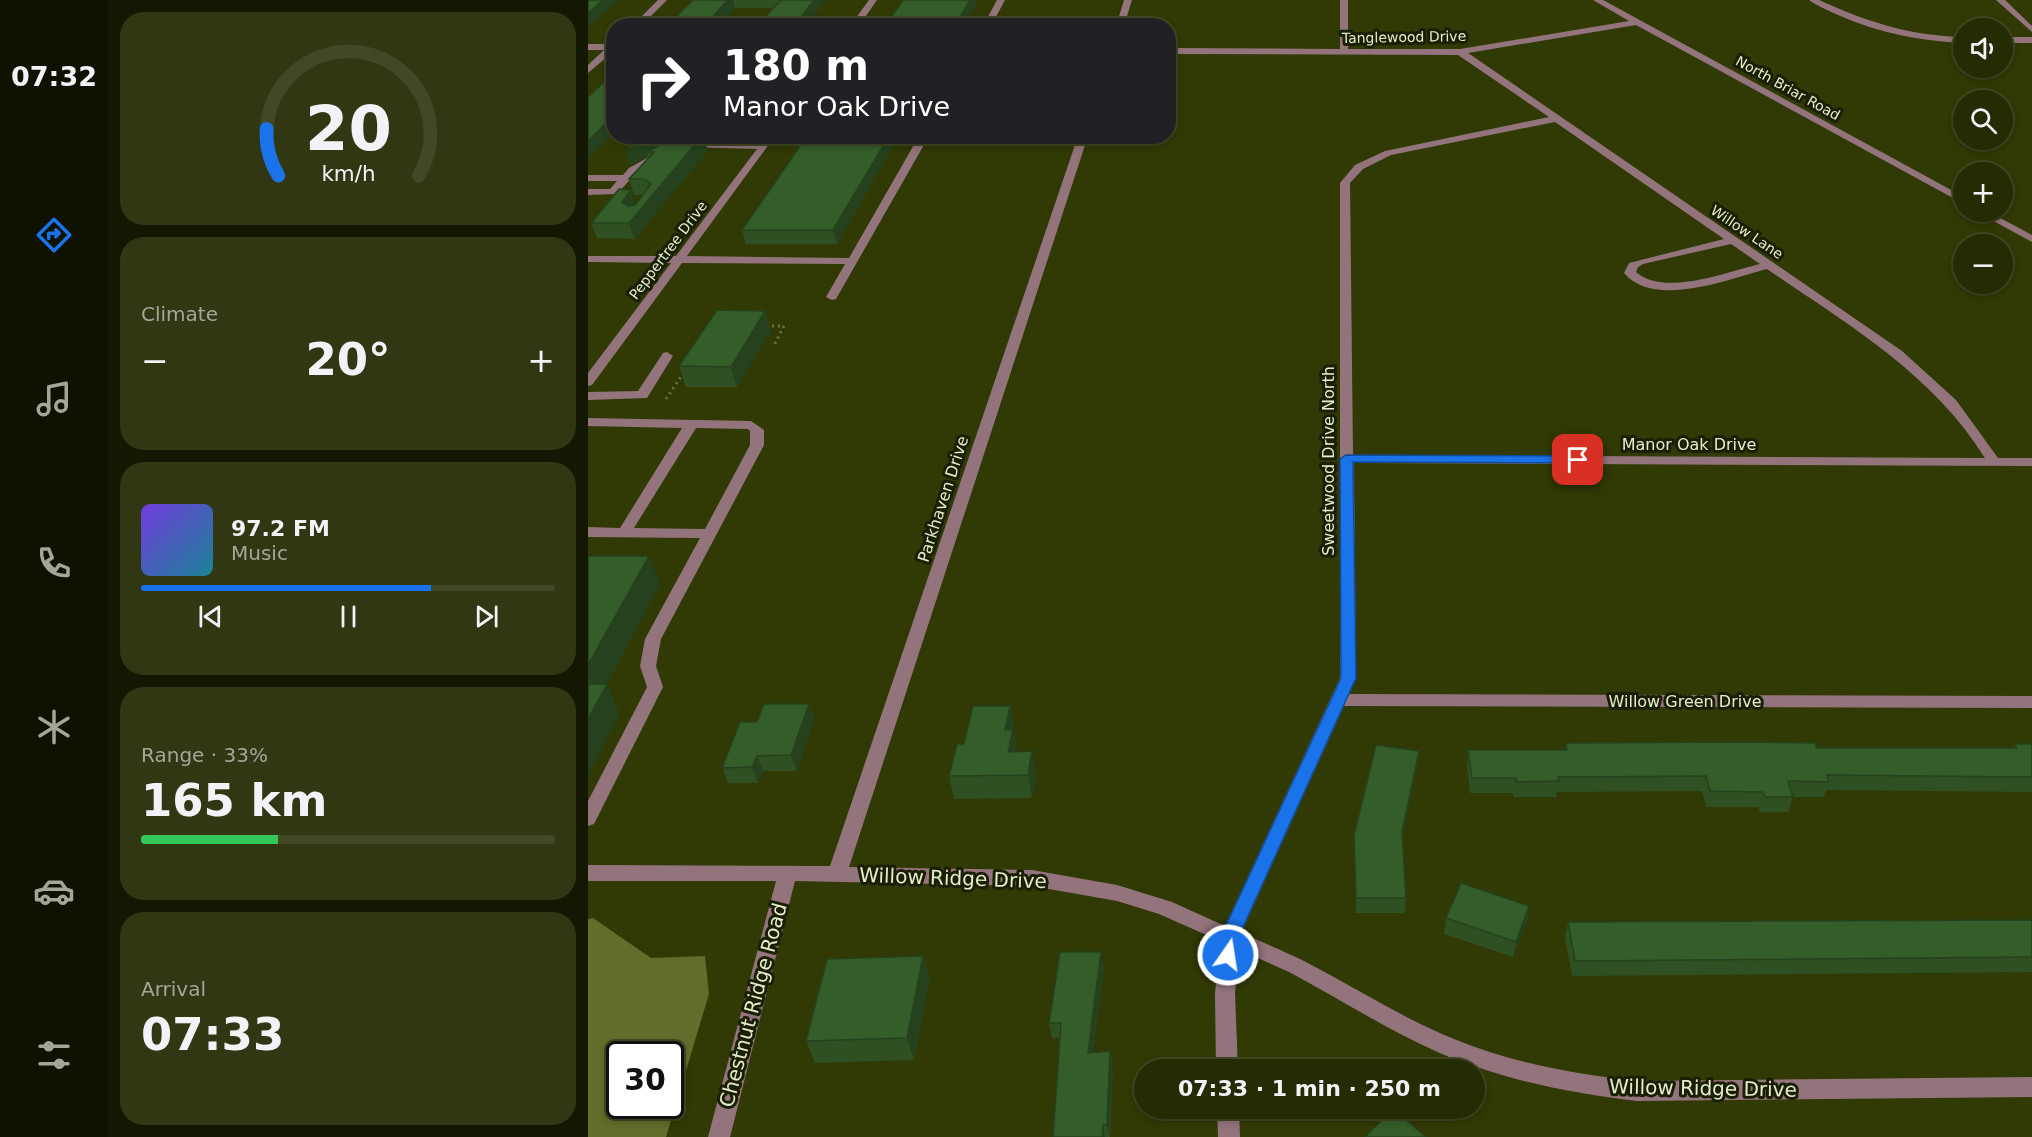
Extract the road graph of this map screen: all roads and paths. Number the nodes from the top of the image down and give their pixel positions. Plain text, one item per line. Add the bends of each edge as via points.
1 (663, 0) edge
2 (873, 0) edge
3 (1001, 0) edge
4 (1128, 0) edge
5 (1344, 0) edge
6 (1597, 0) edge
7 (1813, 0) edge
8 (2000, 0) edge
9 (644, 18) edge
10 (860, 18) edge
11 (991, 18) edge
12 (1122, 18) edge
13 (1636, 22) junction
14 (2032, 30) edge
15 (1953, 39) edge
16 (2013, 40) edge
17 (2032, 40) edge
18 (606, 47) edge
19 (588, 48) edge
20 (1176, 51) edge
21 (1344, 51) junction
22 (1460, 52) junction
23 (606, 53) edge
24 (588, 70) edge
25 (1555, 119) junction
26 (682, 144) edge
27 (766, 144) edge
28 (919, 144) edge
29 (1080, 144) edge
30 (588, 178) edge
31 (624, 178) junction
32 (588, 192) edge
33 (1953, 195) edge
34 (588, 200) edge
35 (618, 200) edge
36 (2001, 222) edge
37 (2032, 239) edge
38 (1733, 240) junction
39 (588, 259) edge
40 (679, 259) junction
41 (852, 261) junction
42 (1768, 265) junction
43 (832, 297) dead end
44 (761, 326) edge
45 (773, 347) dead end
46 (667, 356) dead end
47 (688, 366) edge
48 (588, 381) edge
49 (588, 396) edge
50 (666, 399) dead end
51 (588, 422) edge
52 (692, 423) junction
53 (1346, 459) junction
54 (1994, 462) junction
55 (2032, 462) edge
56 (588, 532) edge
57 (624, 533) junction
58 (708, 534) junction
59 (1339, 700) junction
60 (2032, 702) edge
61 (588, 819) edge
62 (588, 873) edge
63 (788, 873) junction
64 (837, 874) junction
65 (1230, 936) junction
66 (1227, 1059) edge
67 (2032, 1087) edge
68 (1228, 1119) edge
69 (719, 1137) edge
70 (1229, 1137) edge

1 - 9 street
2 - 10 street
3 - 11 street
4 - 12 street
5 - 21 street
6 - 13 street, North Briar Road
7 - 15 street via 1887,32
8 - 14 street
13 - 22 street, Tanglewood Drive
13 - 33 street, North Briar Road
16 - 17 street
18 - 19 street
20 - 21 street, Tanglewood Drive
21 - 22 street, Tanglewood Drive
22 - 25 street, Willow Lane
23 - 24 street
25 - 38 street, Willow Lane
25 - 53 street, Sweetwood Drive North via 1388,153 1359,167 1345,183
26 - 31 street
27 - 40 street, Peppertree Drive
28 - 41 street
29 - 64 street, Parkhaven Drive
30 - 31 street
31 - 32 street via 613,192
34 - 35 street
36 - 37 street
38 - 42 street, Willow Lane
38 - 42 street via 1639,262 1629,273 1646,285 1665,288
39 - 40 street
40 - 41 street
40 - 48 street, Peppertree Drive
41 - 43 street
42 - 54 street, Willow Lane via 1932,381 1974,428
44 - 45 path via 784,326
46 - 49 street via 642,395
47 - 50 path
51 - 52 street
52 - 57 street
52 - 58 street via 751,425 757,430 757,445
53 - 54 street, Manor Oak Drive
53 - 59 street, Sweetwood Drive North via 1348,678
54 - 55 street, Manor Oak Drive
56 - 57 street
57 - 58 street
58 - 61 street via 653,639 648,666 655,687
59 - 60 street, Willow Green Drive
59 - 65 street, Sweetwood Drive North
62 - 63 street, Willow Ridge Drive
63 - 64 street, Willow Ridge Drive
63 - 69 street, Chestnut Ridge Road
64 - 65 street, Willow Ridge Drive via 1032,878 1118,893
65 - 66 street, Sweetwood Drive North via 1225,993
65 - 67 street, Willow Ridge Drive via 1449,1047 1579,1083 1637,1091
68 - 70 street

